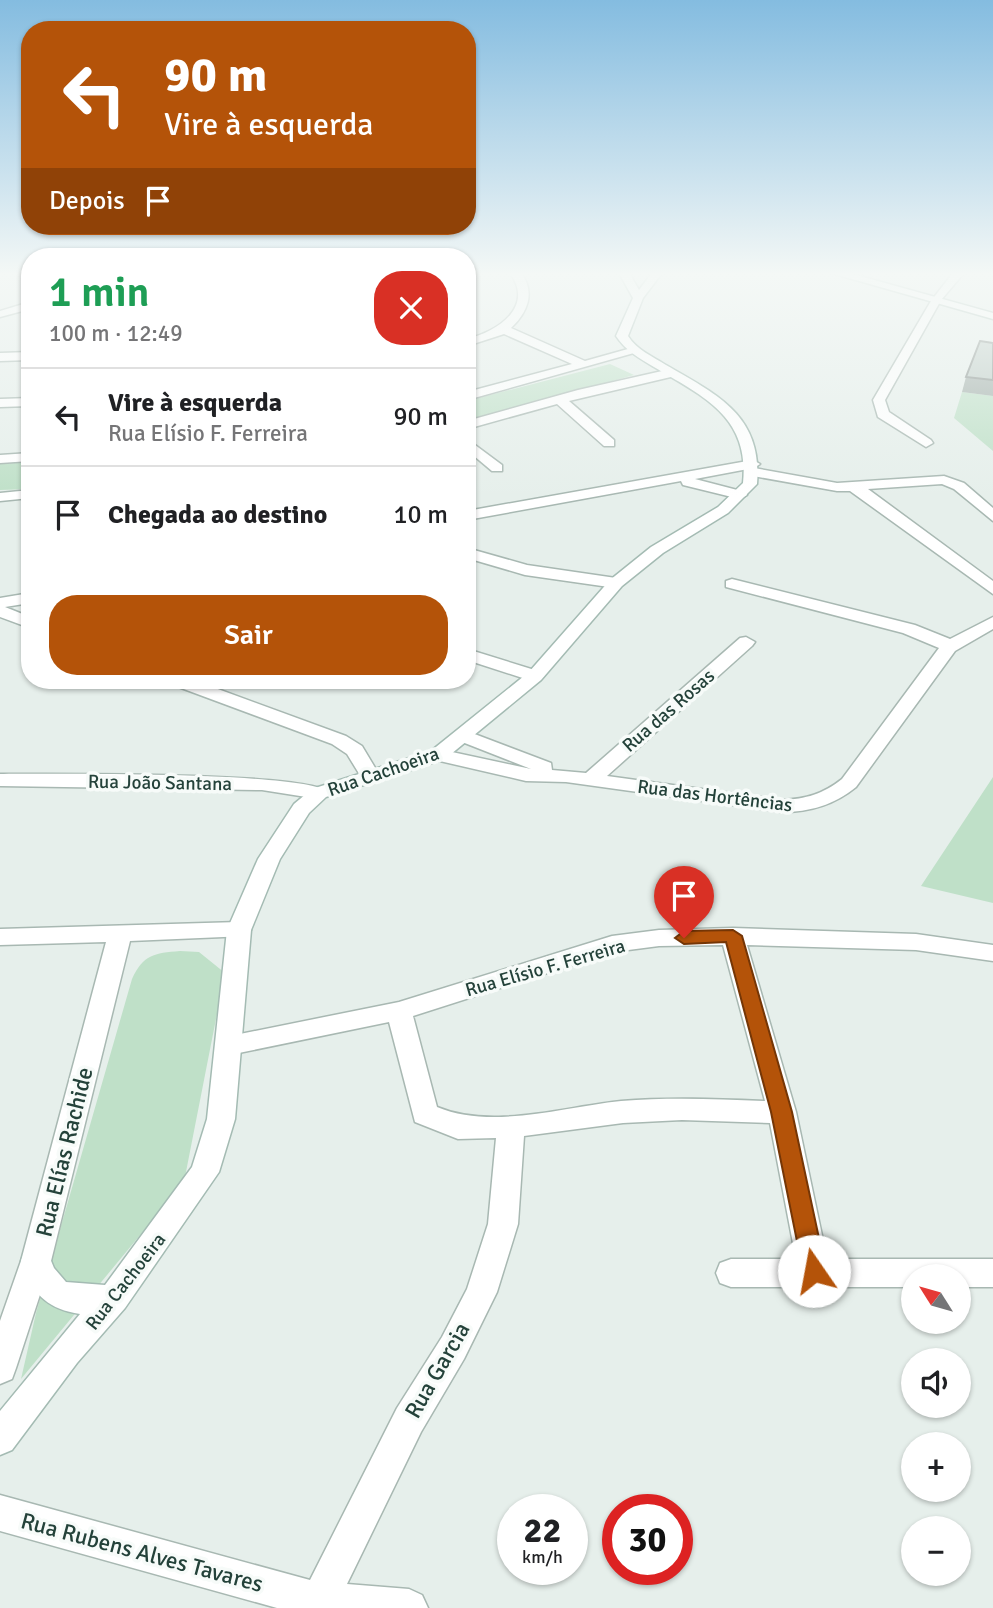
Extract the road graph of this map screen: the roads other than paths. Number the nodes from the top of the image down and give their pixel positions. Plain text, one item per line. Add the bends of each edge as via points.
1 (546, 348) edge
2 (632, 348) edge
3 (909, 348) edge
4 (635, 351) junction
5 (21, 356) edge
6 (0, 358) edge
7 (584, 365) junction
8 (671, 373) junction
9 (476, 395) edge
10 (559, 399) junction
11 (21, 402) edge
12 (0, 403) edge
13 (476, 422) edge
14 (609, 443) dead end
15 (926, 443) dead end
16 (476, 450) edge
17 (21, 458) edge
18 (0, 459) edge
19 (497, 468) dead end
20 (753, 468) junction
21 (661, 481) junction
22 (854, 487) junction
23 (21, 495) edge
24 (740, 495) junction
25 (0, 496) edge
26 (476, 514) edge
27 (993, 516) edge
28 (476, 556) edge
29 (616, 583) junction
30 (732, 584) dead end
31 (993, 589) edge
32 (21, 600) edge
33 (0, 603) edge
34 (0, 611) edge
35 (21, 619) edge
36 (993, 622) edge
37 (746, 642) dead end
38 (949, 647) junction
39 (476, 657) edge
40 (535, 676) junction
41 (202, 689) edge
42 (464, 737) junction
43 (438, 755) junction
44 (0, 766) edge
45 (370, 776) junction
46 (566, 776) junction
47 (591, 779) junction
48 (0, 780) edge
49 (33, 781) junction
50 (319, 793) junction
51 (239, 930) junction
52 (120, 934) junction
53 (733, 936) junction
54 (0, 937) edge
55 (993, 953) edge
56 (399, 1011) junction
57 (229, 1045) junction
58 (782, 1112) junction
59 (511, 1126) junction
60 (36, 1261) junction
61 (814, 1271) junction
62 (731, 1273) dead end
63 (993, 1273) edge
64 (114, 1298) junction
65 (0, 1368) edge
66 (0, 1438) edge
67 (0, 1513) edge
68 (319, 1601) junction
69 (409, 1608) edge

1 - 7 street
2 - 4 street
3 - 15 street via 879,400 883,414
4 - 7 street
4 - 8 street
5 - 6 street
7 - 9 street
8 - 10 street
8 - 20 street via 724,408 743,427 751,443
10 - 13 street
10 - 14 street
11 - 12 street
16 - 19 street
17 - 18 street
20 - 21 street
20 - 22 street
20 - 24 street, Rua Cachoeira via 750,484
21 - 24 street via 702,484
21 - 26 street
22 - 27 street via 944,480 959,486
22 - 31 street
23 - 25 street
24 - 29 street, Rua Cachoeira
28 - 29 street via 525,570
29 - 40 street, Rua Cachoeira
30 - 38 street via 909,629
32 - 33 street
34 - 35 street
36 - 38 street, Rua das Hortências
37 - 47 street, Rua das Rosas
38 - 47 street, Rua das Hortências via 849,783 832,797 808,806
39 - 40 street
40 - 42 street, Rua Cachoeira
41 - 45 street via 339,740 355,750
42 - 43 street, Rua Cachoeira
42 - 46 street, Rua das Hortências
43 - 45 street, Rua Cachoeira
43 - 46 street, Rua das Hortências via 526,775
44 - 49 street
45 - 50 street, Rua Cachoeira
46 - 47 street, Rua das Hortências
48 - 49 street, Rua João Santana
49 - 50 street, Rua João Santana via 262,784
50 - 51 street, Rua Cachoeira via 301,809 269,859
51 - 52 street
51 - 57 street, Rua Cachoeira
52 - 54 street
52 - 60 street, Rua Elías Rachide
53 - 55 street, Rua Elísio F. Ferreira via 916,942
53 - 56 street, Rua Elísio F. Ferreira via 612,944
53 - 58 street
56 - 57 street, Rua Elísio F. Ferreira
56 - 59 street via 425,1114 458,1129
57 - 64 street, Rua Cachoeira via 221,1119 205,1172
58 - 59 street via 635,1111
58 - 61 street
59 - 68 street, Rua Garcia via 503,1224 481,1292 409,1420
60 - 64 street via 45,1284 66,1299
60 - 65 street, Rua Elías Rachide
61 - 62 street
61 - 63 street
64 - 66 street, Rua Cachoeira
67 - 68 street, Rua Rubens Alves Tavares
68 - 69 street, Rua Rubens Alves Tavares

